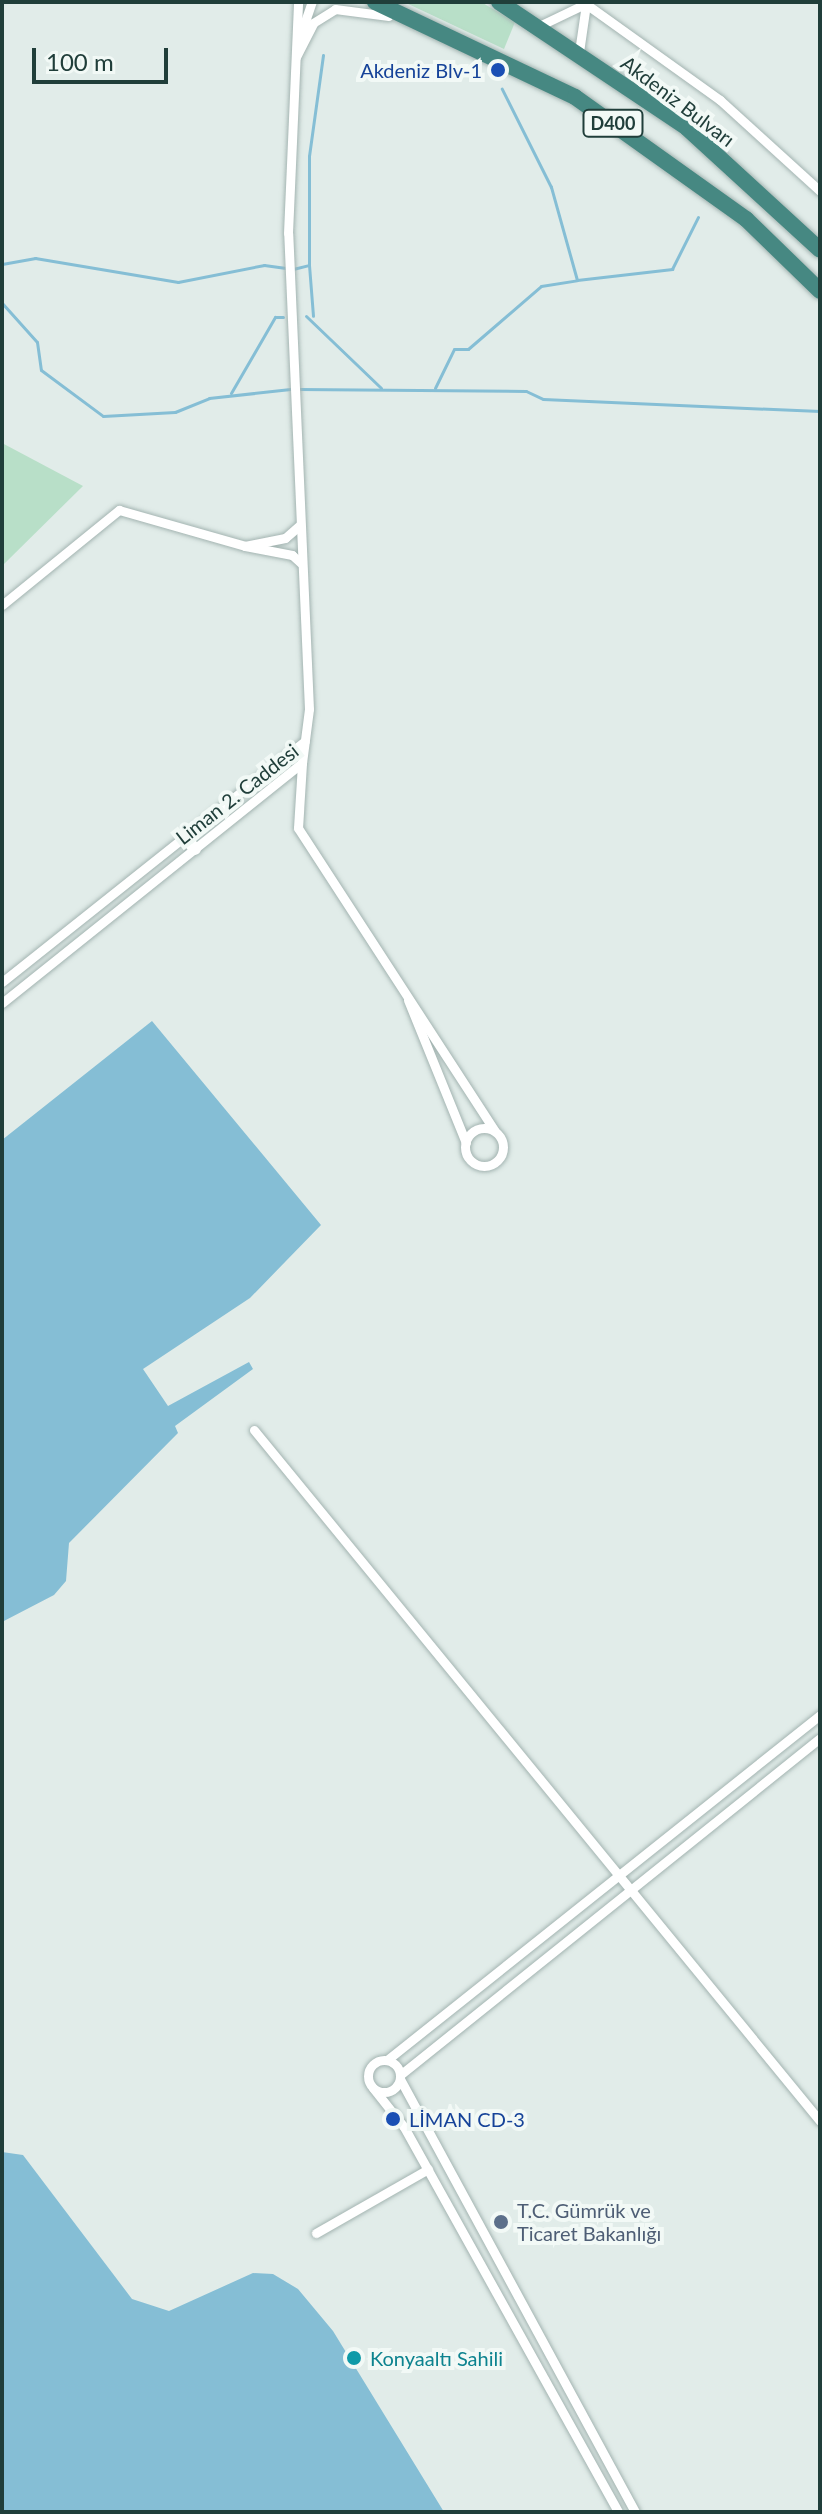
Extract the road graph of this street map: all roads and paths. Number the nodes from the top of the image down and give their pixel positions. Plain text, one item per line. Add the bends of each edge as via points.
1 (291, 2) edge
2 (298, 2) edge
3 (312, 2) edge
4 (375, 2) edge
5 (499, 2) edge
6 (588, 3) edge
7 (539, 26) junction
8 (440, 32) junction
9 (295, 35) junction
10 (579, 52) junction
11 (296, 57) junction
12 (288, 106) junction
13 (820, 191) edge
14 (820, 250) edge
15 (820, 291) edge
16 (300, 525) junction
17 (245, 546) junction
18 (302, 564) junction
19 (2, 605) edge
20 (305, 741) junction
21 (302, 763) junction
22 (184, 836) junction
23 (195, 849) junction
24 (399, 978) junction
25 (2, 982) edge
26 (2, 1003) edge
27 (495, 1131) junction
28 (466, 1143) junction
29 (254, 1430) dead end
30 (820, 1715) edge
31 (820, 1738) edge
32 (619, 1878) junction
33 (632, 1894) junction
34 (528, 1953) junction
35 (539, 1967) junction
36 (387, 2060) junction
37 (400, 2077) junction
38 (373, 2088) junction
39 (820, 2121) edge
40 (428, 2169) junction
41 (316, 2233) dead end
42 (633, 2511) edge
43 (618, 2512) edge

1 - 9 street
2 - 9 street
3 - 11 street, D400
4 - 8 highway, D400
5 - 7 highway, Akdeniz Bulvarı / D400
6 - 7 street
6 - 10 street
6 - 13 street via 720,100
7 - 10 highway, Akdeniz Bulvarı / D400
8 - 11 street, D400 via 369,10 335,9 313,23
8 - 15 highway, D400 via 575,97 652,149 746,219
9 - 12 street
10 - 14 highway, Akdeniz Bulvarı / D400 via 687,128
11 - 12 street, D400
12 - 16 street via 288,247
16 - 17 street via 285,538
16 - 18 street
17 - 18 street via 292,555
17 - 19 street via 119,510
18 - 20 street
20 - 21 street, Liman 2. Caddesi
20 - 22 street, Liman 2. Caddesi
21 - 23 street, Liman 2. Caddesi
21 - 24 street via 298,828
22 - 23 street
22 - 25 street, Liman 2. Caddesi
23 - 26 street, Liman 2. Caddesi
24 - 27 street
24 - 28 street
27 - 28 street via 477,1129
27 - 28 street via 504,1147 489,1165 472,1161
29 - 32 street
30 - 32 street
31 - 33 street
32 - 33 street
32 - 34 street
33 - 35 street
33 - 39 street
34 - 35 street
34 - 36 street
35 - 37 street
36 - 37 street
36 - 38 street via 370,2067
37 - 38 street via 387,2092
37 - 42 street
38 - 40 street
40 - 41 street
40 - 43 street

